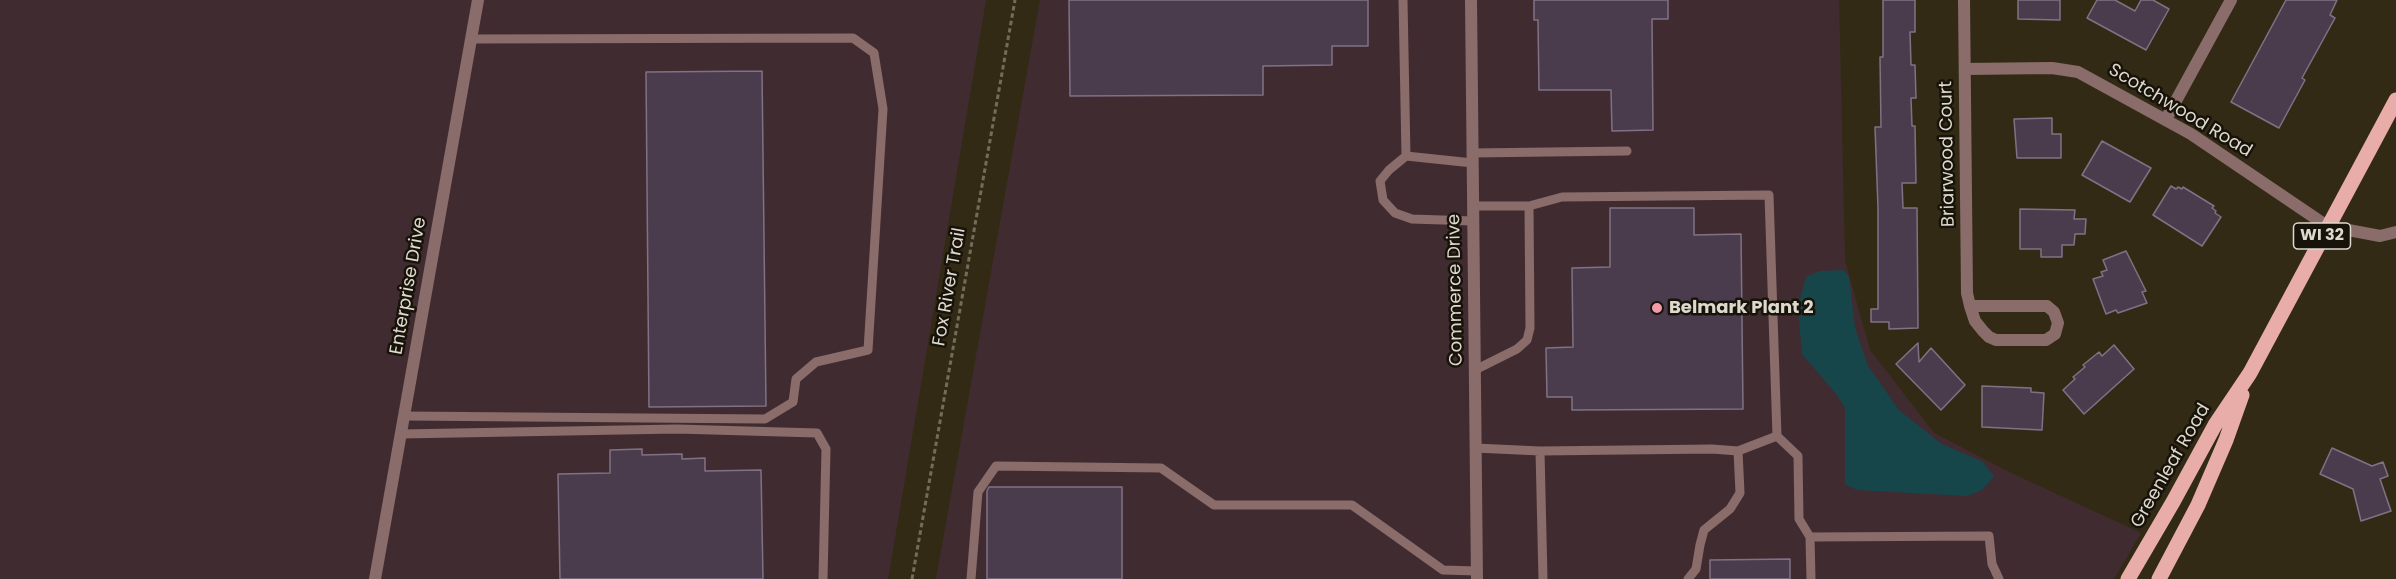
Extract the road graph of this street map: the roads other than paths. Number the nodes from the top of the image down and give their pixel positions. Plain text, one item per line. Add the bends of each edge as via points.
1 (478, 0) edge
2 (1403, 0) edge
3 (1471, 0) edge
4 (1964, 0) edge
5 (2231, 0) edge
6 (471, 39) junction
7 (1965, 69) junction
8 (2396, 100) edge
9 (2166, 119) junction
10 (1627, 152) dead end
11 (1406, 156) junction
12 (1473, 158) junction
13 (1473, 206) junction
14 (1529, 206) junction
15 (1473, 221) junction
16 (2327, 226) junction
17 (2396, 232) edge
18 (1970, 306) junction
19 (1475, 370) junction
20 (2250, 373) junction
21 (404, 416) junction
22 (401, 434) junction
23 (1776, 436) junction
24 (1475, 448) junction
25 (1738, 451) junction
26 (1540, 452) junction
27 (1810, 537) junction
28 (1477, 575) edge
29 (375, 579) edge
30 (823, 579) edge
31 (971, 579) edge
32 (1543, 579) edge
33 (1688, 579) edge
34 (1811, 579) edge
35 (1999, 579) edge
36 (2128, 579) edge
37 (2159, 579) edge

1 - 6 street, Enterprise Drive
2 - 11 lane
3 - 12 street, Commerce Drive
4 - 7 street, Briarwood Court
5 - 9 street
6 - 21 street, Enterprise Drive
6 - 21 lane via 853,38 874,53 883,109 868,350 816,362 796,379 793,402 765,419
7 - 9 street, Scotchwood Road via 2072,71
7 - 18 street, Briarwood Court
8 - 16 main road, Greenleaf Road / WI 32
9 - 16 street, Scotchwood Road
10 - 12 lane
11 - 12 lane
11 - 15 lane via 1380,182 1383,200 1395,213 1412,219
12 - 13 street, Commerce Drive
13 - 14 lane
13 - 15 street, Commerce Drive
14 - 19 lane via 1527,340
14 - 23 lane via 1562,197 1769,195
15 - 19 street, Commerce Drive
16 - 17 street via 2380,236
16 - 20 main road, Greenleaf Road / WI 32
18 - 18 street, Briarwood Court via 1975,321 1996,340 2046,339 2055,334 2058,323 2047,306
19 - 24 street, Commerce Drive
20 - 36 main road, Greenleaf Road / WI 32 via 2215,425
20 - 37 main road, Greenleaf Road / WI 32 via 2226,440
21 - 22 street, Enterprise Drive
22 - 29 street, Enterprise Drive
22 - 30 lane via 677,429 817,433 826,448
23 - 25 lane
23 - 27 lane via 1798,456 1799,519
24 - 26 lane
24 - 28 street, Commerce Drive
25 - 26 lane
25 - 33 lane via 1740,493 1730,508 1704,530 1696,569
26 - 32 lane
27 - 34 lane
27 - 35 lane via 1989,536 1992,564
28 - 31 lane via 1443,570 1352,504 1214,505 1161,468 996,466 978,492

